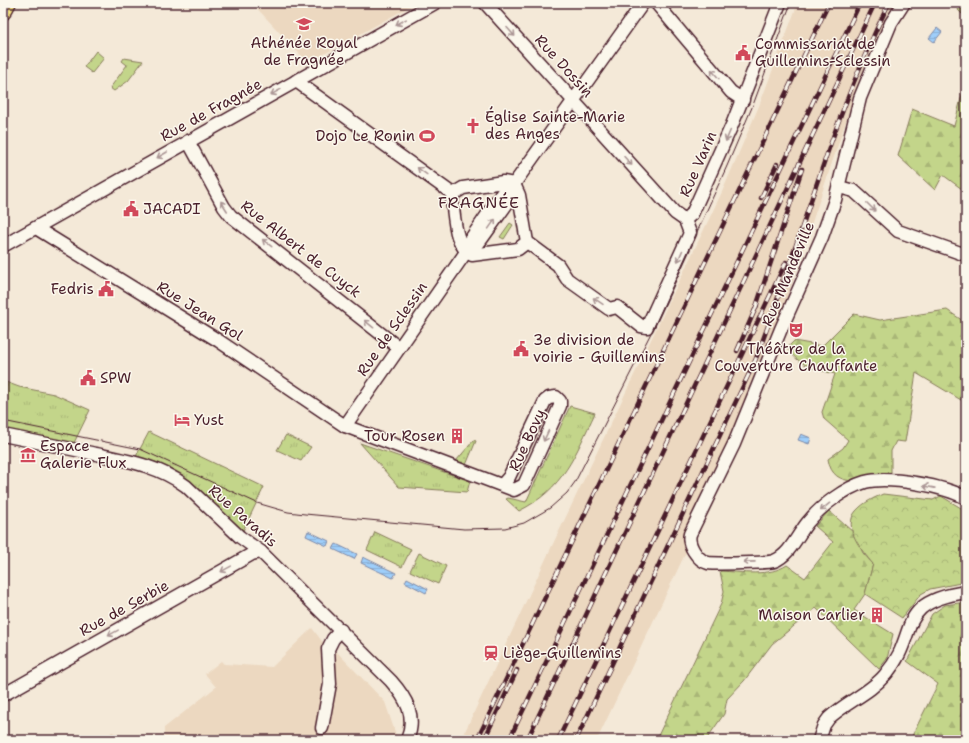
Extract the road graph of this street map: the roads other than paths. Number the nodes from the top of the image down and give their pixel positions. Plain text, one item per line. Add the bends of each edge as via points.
1 (8, 3) edge
2 (435, 3) edge
3 (485, 3) edge
4 (643, 3) edge
5 (656, 3) edge
6 (780, 3) edge
7 (904, 3) edge
8 (3, 12) edge
9 (296, 81) junction
10 (574, 100) junction
11 (743, 100) junction
12 (188, 141) junction
13 (514, 184) junction
14 (839, 186) junction
15 (454, 194) junction
16 (685, 220) junction
17 (36, 228) junction
18 (527, 242) junction
19 (3, 246) edge
20 (466, 252) junction
21 (966, 256) edge
22 (399, 348) junction
23 (345, 426) junction
24 (3, 436) edge
25 (502, 485) junction
26 (966, 498) edge
27 (261, 552) junction
28 (966, 592) edge
29 (340, 630) junction
30 (3, 695) edge
31 (322, 728) dead end
32 (407, 740) edge
33 (819, 740) edge

1 - 8 main road
2 -> 9 street, Rue de Fragnée
3 -> 10 street, Rue Dossin
4 - 10 street, Rue de Sclessin
11 -> 5 street via 731,92
6 - 11 street, Rue Varin
7 - 14 street, Rue Mandeville via 891,23 860,98
9 -> 12 street, Rue de Fragnée
15 -> 9 street
10 - 13 street, Rue de Sclessin
10 -> 16 street, Rue Dossin
11 -> 16 street, Rue Varin via 692,214
12 -> 17 street, Rue de Fragnée
22 -> 12 street, Rue Albert de Cuyck via 231,216
13 - 15 street via 490,183 464,188
13 - 18 street via 519,195
13 - 20 street, Rue de Sclessin via 505,189 468,243
14 -> 21 street via 854,191 898,232
26 -> 14 street, Rue Mandeville via 928,486 895,481 866,482 845,492 821,509 808,521 785,553 773,562 708,563 702,560 690,542 690,534 734,444 822,237
15 - 20 street via 452,200 460,242
16 -> 18 street, Rue Varin via 690,233 647,327 641,326 617,307 609,309 586,293 567,279 558,265
17 - 19 street, Rue de Fragnée
17 - 23 street, Rue Jean Gol via 219,341
18 - 20 street via 518,249 476,256
20 - 22 street, Rue de Sclessin
22 - 23 street, Rue de Sclessin
23 - 25 street, Rue Bovy
24 - 27 street, Rue Paradis via 128,461 165,473 186,486 240,537
25 -> 25 street, Rue Bovy via 509,477 546,402 549,398 556,397 560,401 560,406 524,485 514,490
27 - 29 street, Rue Paradis
27 -> 30 street, Rue de Serbie via 252,554
28 - 33 street via 939,597 916,614 897,658 885,676 829,718
29 - 31 street via 328,649 330,684
29 - 32 street, Rue Paradis via 404,696 410,709 411,724

